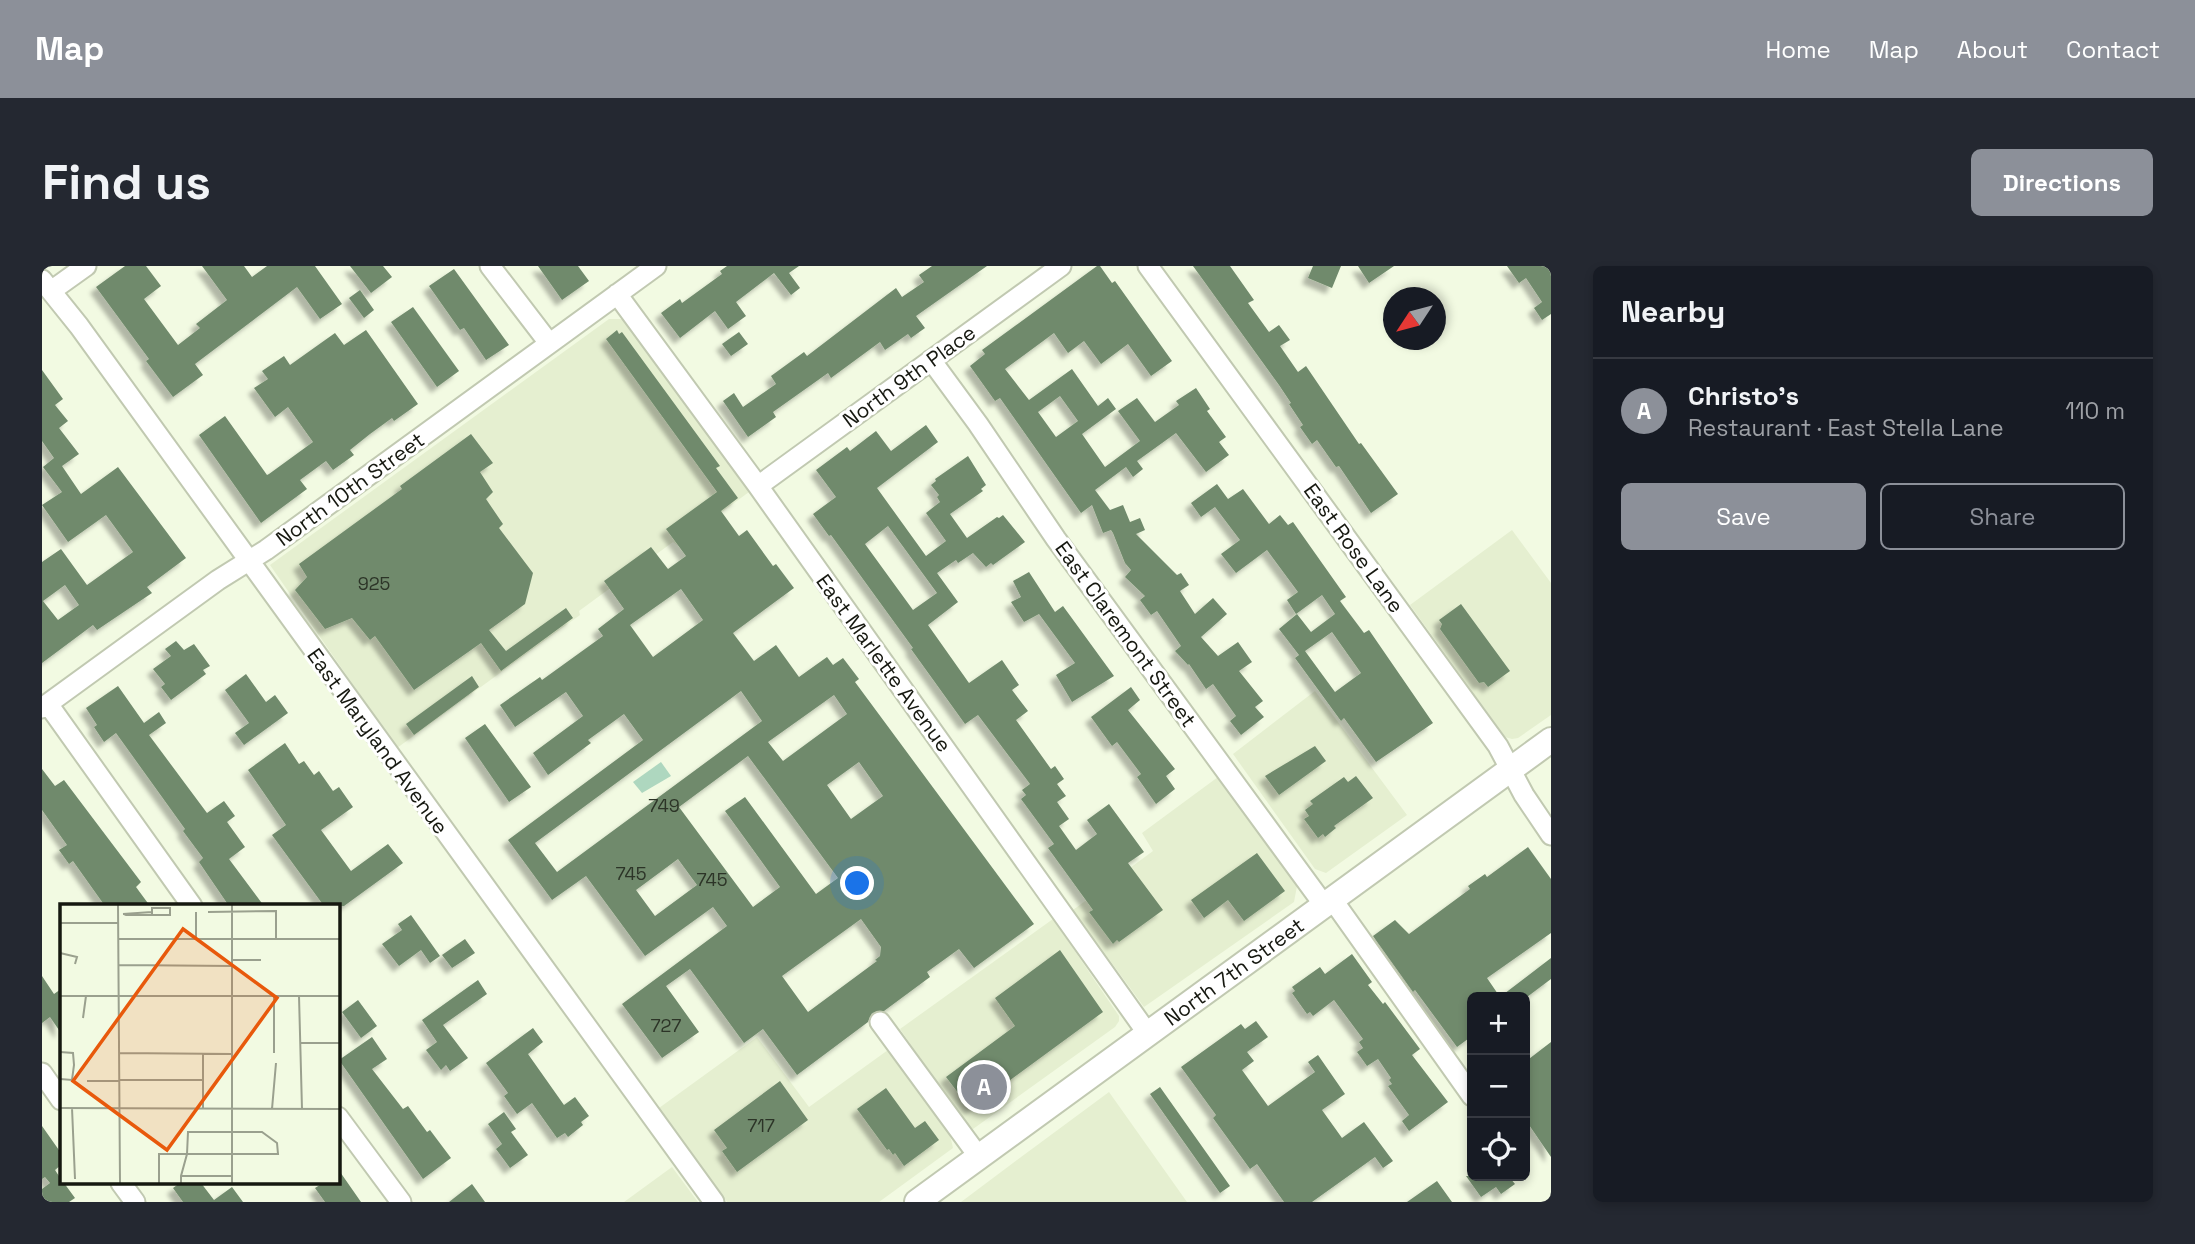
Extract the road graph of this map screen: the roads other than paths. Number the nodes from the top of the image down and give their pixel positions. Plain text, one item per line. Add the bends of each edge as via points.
1 (86, 266) edge
2 (490, 266) edge
3 (656, 266) edge
4 (1061, 266) edge
5 (1148, 266) edge
6 (47, 286) edge
7 (617, 294) junction
8 (549, 344) junction
9 (931, 360) junction
10 (758, 486) junction
11 (248, 561) junction
12 (45, 706) edge
13 (1551, 740) edge
14 (1510, 769) junction
15 (1551, 835) edge
16 (1328, 902) junction
17 (191, 904) edge
18 (880, 1022) dead end
19 (1148, 1034) junction
20 (42, 1073) edge
21 (1467, 1089) edge
22 (60, 1099) edge
23 (340, 1120) edge
24 (979, 1157) junction
25 (122, 1184) edge
26 (135, 1202) edge
27 (401, 1202) edge
28 (714, 1202) edge
29 (917, 1202) edge

1 - 6 street
2 - 8 street
3 - 7 street, North 10th Street
4 - 9 street, North 9th Place
5 - 14 street, East Rose Lane via 1498,746
6 - 11 street, East Maryland Avenue
7 - 8 street, North 10th Street
7 - 10 street, East Marlette Avenue
8 - 11 street, North 10th Street
9 - 10 street, North 9th Place
9 - 16 street, East Claremont Street via 1056,539
10 - 19 street, East Marlette Avenue
11 - 12 street, North 10th Street
11 - 28 street, East Maryland Avenue
12 - 17 street
13 - 14 main road, North 7th Street
14 - 15 street, East Rose Lane
14 - 16 main road, North 7th Street
16 - 19 main road, North 7th Street
16 - 21 street, East Claremont Street
18 - 24 street
19 - 24 main road, North 7th Street
20 - 22 street
23 - 27 street
24 - 29 main road, North 7th Street
25 - 26 street

